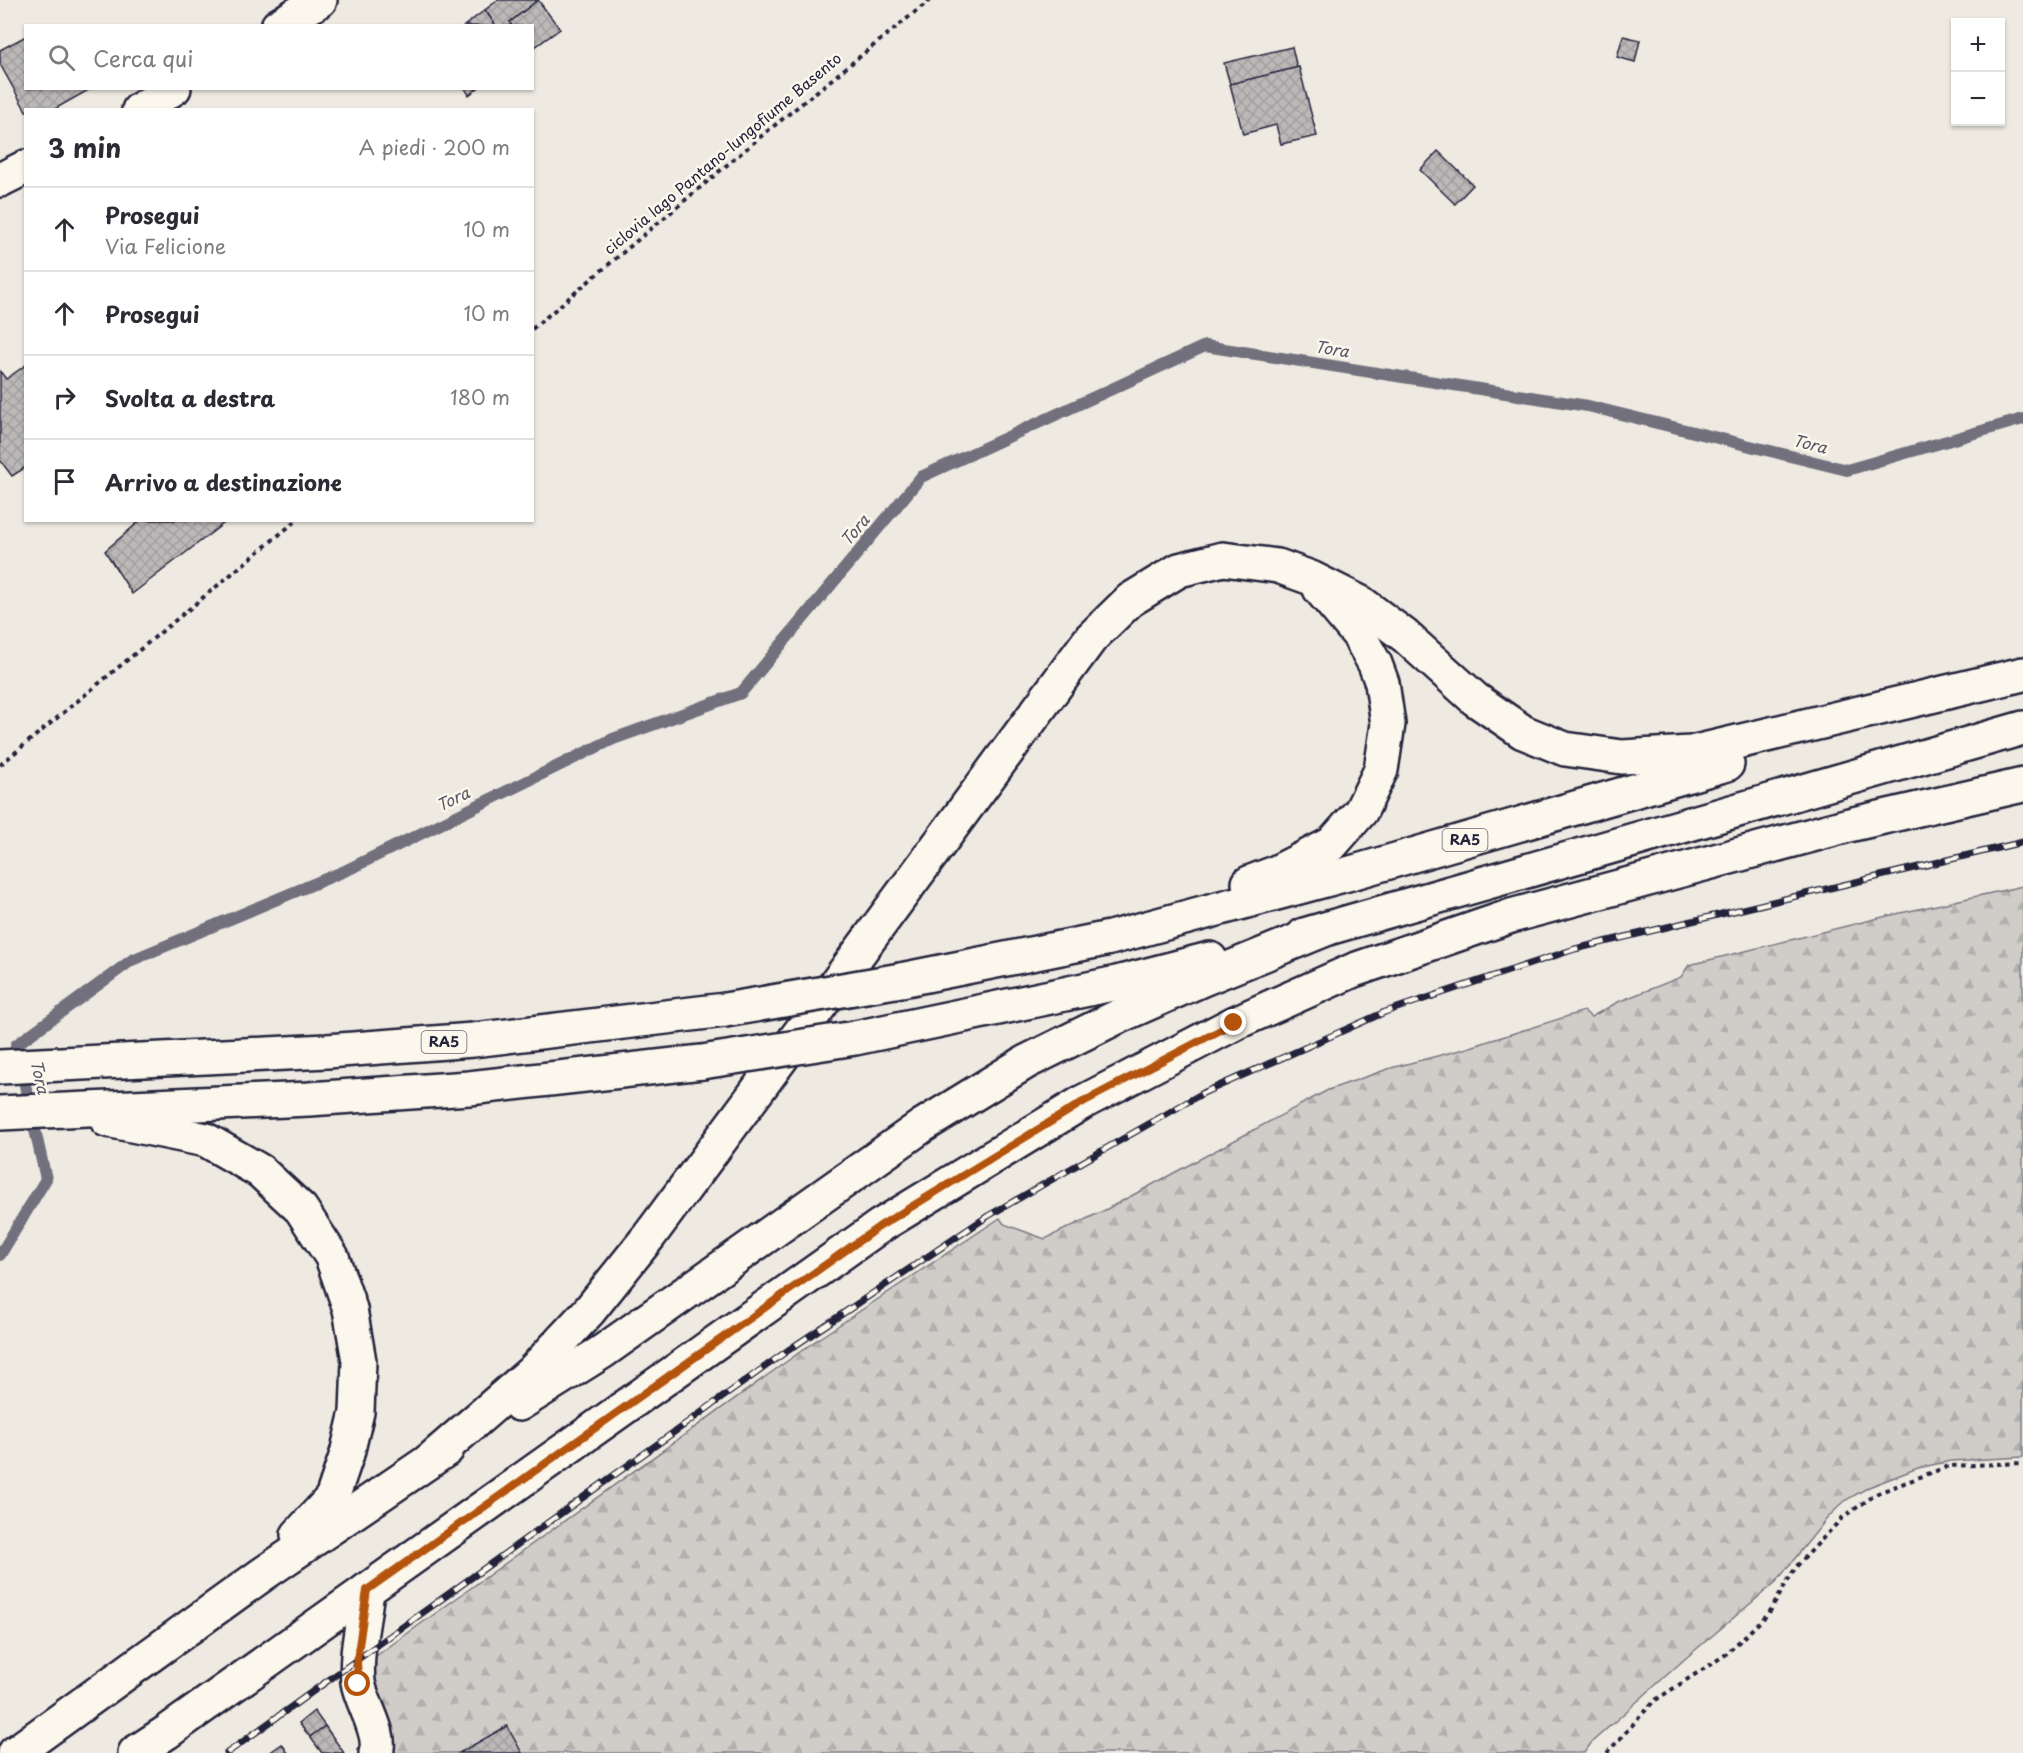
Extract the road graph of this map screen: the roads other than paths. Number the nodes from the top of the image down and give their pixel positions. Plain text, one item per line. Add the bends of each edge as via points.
1 (320, 0) edge
2 (281, 24) edge
3 (171, 90) edge
4 (142, 108) edge
5 (24, 168) edge
6 (0, 180) edge
7 (1311, 578) junction
8 (2023, 676) edge
9 (2023, 728) edge
10 (2023, 785) edge
11 (1326, 929) junction
12 (1110, 938) junction
13 (0, 1066) edge
14 (61, 1110) junction
15 (0, 1113) edge
16 (429, 1461) junction
17 (263, 1574) junction
18 (367, 1590) junction
19 (15, 1753) edge
20 (135, 1753) edge
21 (376, 1753) edge

1 - 2 main road
3 - 4 main road
5 - 6 main road
7 - 8 main road via 1361,603 1405,636 1474,699 1523,732 1565,749 1622,757 1691,753
7 - 12 main road via 1358,634 1376,663 1382,683 1388,724 1381,770 1361,811 1332,844 1275,873
7 - 16 main road via 1278,566 1223,559 1179,570 1130,600 1091,638 650,1235 589,1311 532,1372
8 - 12 main road, RA5 via 1362,870
9 - 11 main road
10 - 18 main road via 1849,825 1511,916 1354,970 1234,1023 1083,1102 880,1226
11 - 14 main road, bridge via 1117,983 855,1038 702,1062 469,1088
11 - 16 main road via 1115,1018 1026,1062 922,1126 602,1352
12 - 13 main road, RA5, bridge via 725,1010 473,1040
14 - 15 main road
14 - 17 main road via 206,1140 260,1171 301,1209 332,1257 350,1309 359,1361 357,1412 332,1498
16 - 17 main road
17 - 19 main road
18 - 20 main road
18 - 21 main road via 357,1660 358,1684 374,1725

